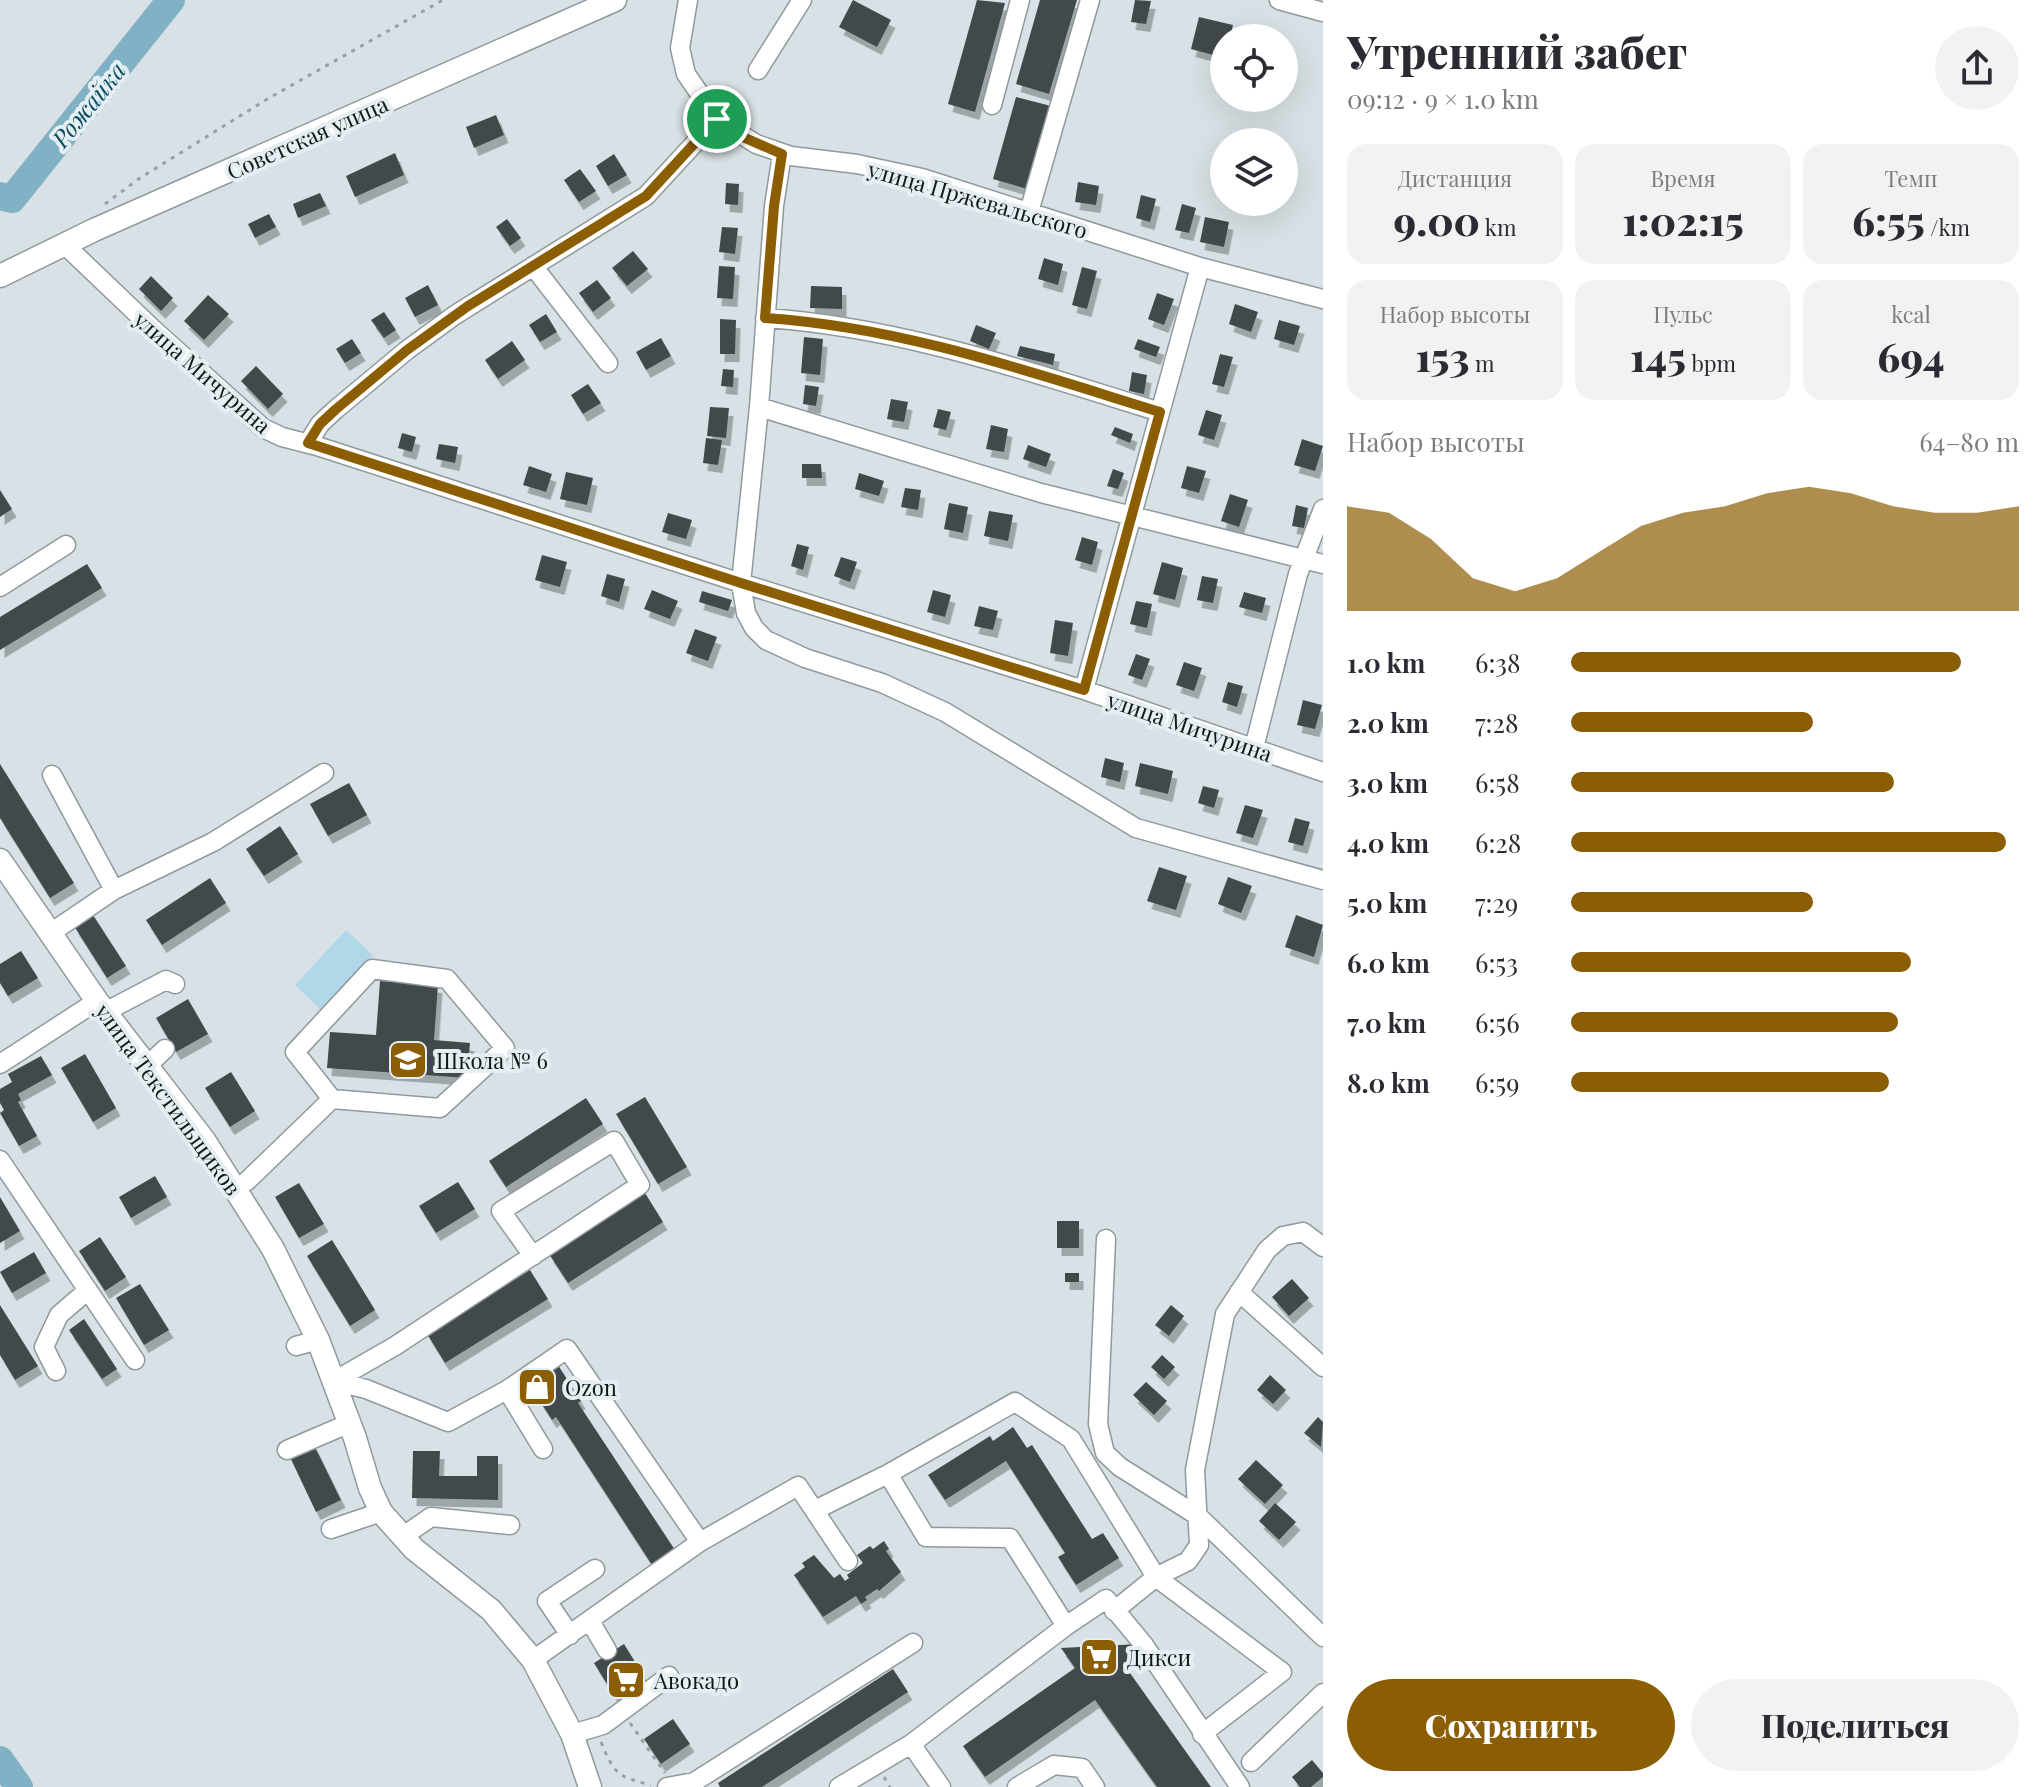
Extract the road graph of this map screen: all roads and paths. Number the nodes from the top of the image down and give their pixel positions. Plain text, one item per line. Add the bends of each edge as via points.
1 (443, 0) edge
2 (615, 0) edge
3 (688, 0) edge
4 (802, 0) edge
5 (1020, 0) edge
6 (1090, 0) edge
7 (1279, 0) edge
8 (1323, 12) edge
9 (758, 70) dead end
10 (992, 105) dead end
11 (717, 119) junction
12 (782, 154) junction
13 (97, 210) dead end
14 (1029, 212) junction
15 (64, 244) junction
16 (533, 266) junction
17 (1200, 267) junction
18 (0, 276) edge
19 (1323, 299) edge
20 (765, 318) junction
21 (608, 363) dead end
22 (759, 407) junction
23 (1160, 412) junction
24 (308, 443) junction
25 (1323, 509) edge
26 (1130, 516) junction
27 (66, 545) dead end
28 (1303, 559) junction
29 (1323, 564) edge
30 (741, 583) junction
31 (0, 587) edge
32 (1084, 690) junction
33 (1254, 748) junction
34 (1323, 772) edge
35 (324, 773) dead end
36 (52, 775) dead end
37 (0, 860) edge
38 (1323, 880) edge
39 (114, 890) junction
40 (49, 934) junction
41 (175, 984) dead end
42 (101, 1006) junction
43 (165, 1049) dead end
44 (0, 1064) edge
45 (147, 1066) junction
46 (332, 1099) junction
47 (0, 1160) edge
48 (236, 1188) junction
49 (1106, 1239) dead end
50 (1323, 1247) edge
51 (533, 1256) junction
52 (88, 1290) junction
53 (1239, 1292) junction
54 (135, 1360) dead end
55 (1323, 1367) edge
56 (56, 1371) dead end
57 (334, 1381) junction
58 (507, 1390) junction
59 (350, 1423) junction
60 (543, 1449) dead end
61 (287, 1450) dead end
62 (888, 1474) junction
63 (815, 1510) junction
64 (381, 1512) junction
65 (1198, 1516) junction
66 (510, 1525) dead end
67 (331, 1529) dead end
68 (402, 1537) junction
69 (700, 1542) junction
70 (848, 1561) dead end
71 (595, 1569) dead end
72 (1156, 1577) junction
73 (1114, 1611) junction
74 (590, 1621) junction
75 (1066, 1626) junction
76 (570, 1635) junction
77 (1323, 1637) edge
78 (913, 1643) dead end
79 (607, 1650) dead end
80 (533, 1660) junction
81 (669, 1676) dead end
82 (1323, 1693) edge
83 (622, 1711) junction
84 (595, 1727) junction
85 (572, 1734) junction
86 (1202, 1734) junction
87 (911, 1744) junction
88 (1251, 1762) dead end
89 (590, 1787) edge
90 (666, 1787) edge
91 (839, 1787) edge
92 (941, 1787) edge
93 (1017, 1787) edge
94 (1095, 1787) edge
95 (1240, 1787) edge

1 - 13 path via 269,98
2 - 15 main road, Советская улица
3 - 11 street, улица Пржевальского via 680,41 683,65
4 - 9 street
5 - 10 street
6 - 14 street
7 - 8 street
11 - 12 street, улица Пржевальского
11 - 16 street via 646,196
12 - 14 street, улица Пржевальского via 902,173
12 - 20 street
14 - 17 street, улица Пржевальского
15 - 18 main road, Советская улица
15 - 24 street, улица Мичурина via 255,421 275,435
16 - 21 street
16 - 24 street via 407,350 326,418
17 - 19 street, улица Пржевальского
17 - 23 street
20 - 22 street
20 - 23 street via 896,335
22 - 26 street
22 - 30 street
23 - 26 street
24 - 30 street, улица Мичурина
25 - 28 street
26 - 28 street
26 - 32 street
27 - 31 street
28 - 29 street
28 - 33 street
30 - 32 street, улица Мичурина
30 - 38 street via 750,622 774,644 933,706 1136,828
32 - 33 street, улица Мичурина
33 - 34 street, улица Мичурина
35 - 39 street via 213,842
36 - 39 street
37 - 40 main road, улица Текстильщиков
39 - 40 street
40 - 42 main road, улица Текстильщиков
41 - 42 street via 166,980
42 - 44 street
42 - 45 main road, улица Текстильщиков
43 - 45 street
45 - 48 main road, улица Текстильщиков
46 - 46 street via 295,1052 372,969 447,979 505,1048 440,1108
46 - 48 street
47 - 52 street
48 - 57 main road, улица Текстильщиков via 283,1265 307,1343
49 - 65 street via 1100,1441 1120,1467
50 - 53 street via 1303,1232 1283,1236
51 - 51 street via 640,1185 614,1141 501,1211
51 - 57 street
52 - 54 street
52 - 56 street via 59,1315 44,1347
53 - 55 street
53 - 65 street via 1225,1314 1195,1470
57 - 58 street via 448,1422
57 - 59 main road, улица Текстильщиков
58 - 60 street
58 - 69 street via 567,1349
59 - 61 street
59 - 64 main road, улица Текстильщиков
62 - 63 street
62 - 72 street via 1015,1402 1071,1439
62 - 75 street via 926,1537 1010,1538
63 - 69 street via 798,1486
63 - 70 street
64 - 67 street
64 - 68 main road, улица Текстильщиков
65 - 72 street via 1199,1545 1188,1561
65 - 77 street
66 - 68 street via 431,1517
68 - 80 main road, улица Текстильщиков via 481,1600
69 - 74 street
71 - 76 street via 547,1601
72 - 73 street
72 - 86 street via 1282,1672
73 - 75 street via 1106,1599
73 - 86 street via 1144,1645
74 - 76 street
74 - 79 street
75 - 87 street
76 - 80 street
78 - 90 street via 694,1782
80 - 85 main road, улица Текстильщиков
81 - 83 street
82 - 88 street
83 - 84 street
83 - 90 path
84 - 85 street
84 - 90 path via 610,1764 624,1779
85 - 89 main road, улица Текстильщиков
86 - 95 street
87 - 91 street
87 - 92 street
93 - 94 street via 1054,1765 1082,1768

